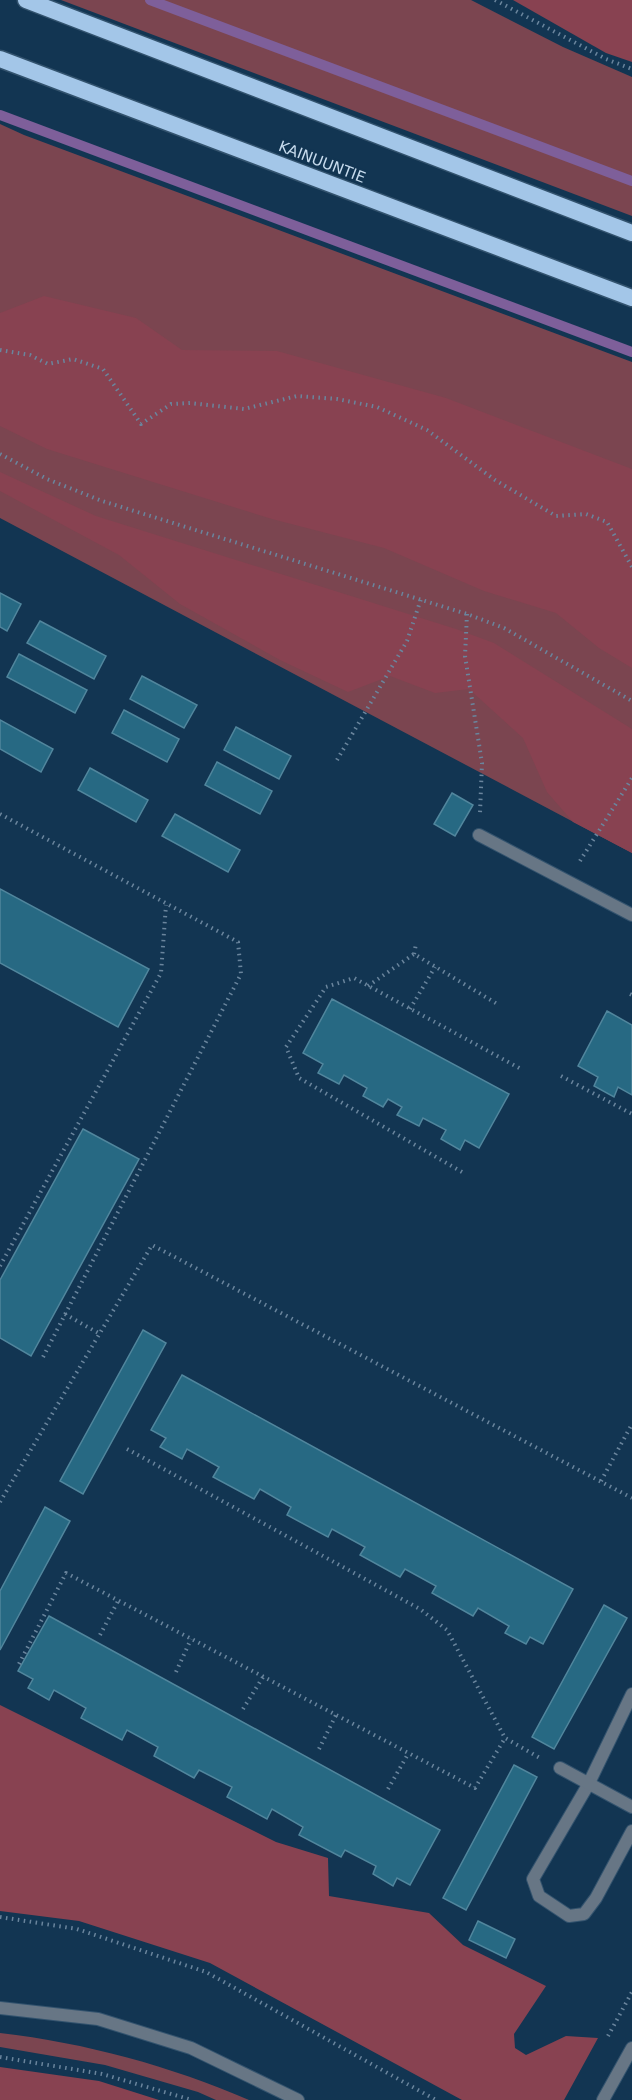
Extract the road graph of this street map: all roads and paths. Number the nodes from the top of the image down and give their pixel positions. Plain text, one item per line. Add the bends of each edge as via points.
1 (26, 0) edge
2 (495, 0) edge
3 (0, 59) edge
4 (632, 69) edge
5 (632, 233) edge
6 (632, 298) edge
7 (0, 350) edge
8 (0, 454) edge
9 (632, 567) edge
10 (421, 600) junction
11 (467, 614) junction
12 (632, 701) edge
13 (338, 760) dead end
14 (632, 778) edge
15 (0, 814) edge
16 (479, 835) joint
17 (567, 881) junction
18 (166, 905) junction
19 (632, 915) edge
20 (416, 944) dead end
21 (414, 954) junction
22 (435, 967) junction
23 (368, 986) junction
24 (499, 1005) dead end
25 (410, 1009) junction
26 (521, 1069) dead end
27 (561, 1076) dead end
28 (632, 1114) edge
29 (462, 1172) dead end
30 (0, 1266) edge
31 (65, 1314) junction
32 (100, 1334) junction
33 (41, 1361) dead end
34 (632, 1424) edge
35 (127, 1449) dead end
36 (601, 1480) junction
37 (2, 1495) edge
38 (632, 1498) edge
39 (0, 1502) edge
40 (118, 1600) junction
41 (100, 1635) dead end
42 (191, 1639) junction
43 (19, 1664) dead end
44 (176, 1672) dead end
45 (263, 1677) junction
46 (632, 1694) edge
47 (243, 1709) dead end
48 (336, 1715) junction
49 (505, 1738) junction
50 (319, 1749) dead end
51 (408, 1754) junction
52 (560, 1768) joint
53 (588, 1785) junction
54 (388, 1789) dead end
55 (632, 1807) edge
56 (632, 1831) edge
57 (0, 1917) edge
58 (0, 2008) edge
59 (632, 2048) edge
60 (0, 2057) edge
61 (192, 2100) edge
62 (298, 2100) edge
63 (436, 2100) edge
64 (603, 2100) edge

1 - 5 highway
2 - 4 path
3 - 6 highway, KAINUUNTIE
7 - 9 path via 48,364 73,359 103,369 141,424 171,404 244,410 297,396 377,406 427,430 495,480 556,516 586,514 607,522
8 - 10 path via 47,479 102,501
10 - 11 path
10 - 13 path via 407,641
11 - 12 path via 504,628
11 - 16 path via 465,656 482,763
14 - 17 path
15 - 18 path
16 - 17 street
17 - 19 street
18 - 30 path via 161,973
18 - 31 path via 238,942 241,974
20 - 21 path
21 - 22 path
21 - 23 path
22 - 24 path
22 - 25 path
23 - 25 path
23 - 29 path via 354,978 326,987 286,1047 298,1078
25 - 26 path
27 - 28 path
31 - 32 path
31 - 33 path
32 - 36 path via 152,1245
32 - 37 path
34 - 36 path
35 - 49 path via 420,1609 447,1630
36 - 38 path
37 - 39 path
40 - 41 path
40 - 42 path
40 - 43 path via 66,1573
42 - 44 path
42 - 45 path
45 - 47 path
45 - 48 path
46 - 53 street
48 - 50 path
48 - 51 path
49 - 51 path via 475,1788
49 - 52 path
51 - 54 path
52 - 53 street
53 - 55 street
53 - 56 street via 533,1879 539,1896 569,1916 584,1914
57 - 63 path via 77,1929 206,1972
58 - 62 street via 98,2019 160,2038 191,2048
59 - 64 street
60 - 61 path via 102,2074

